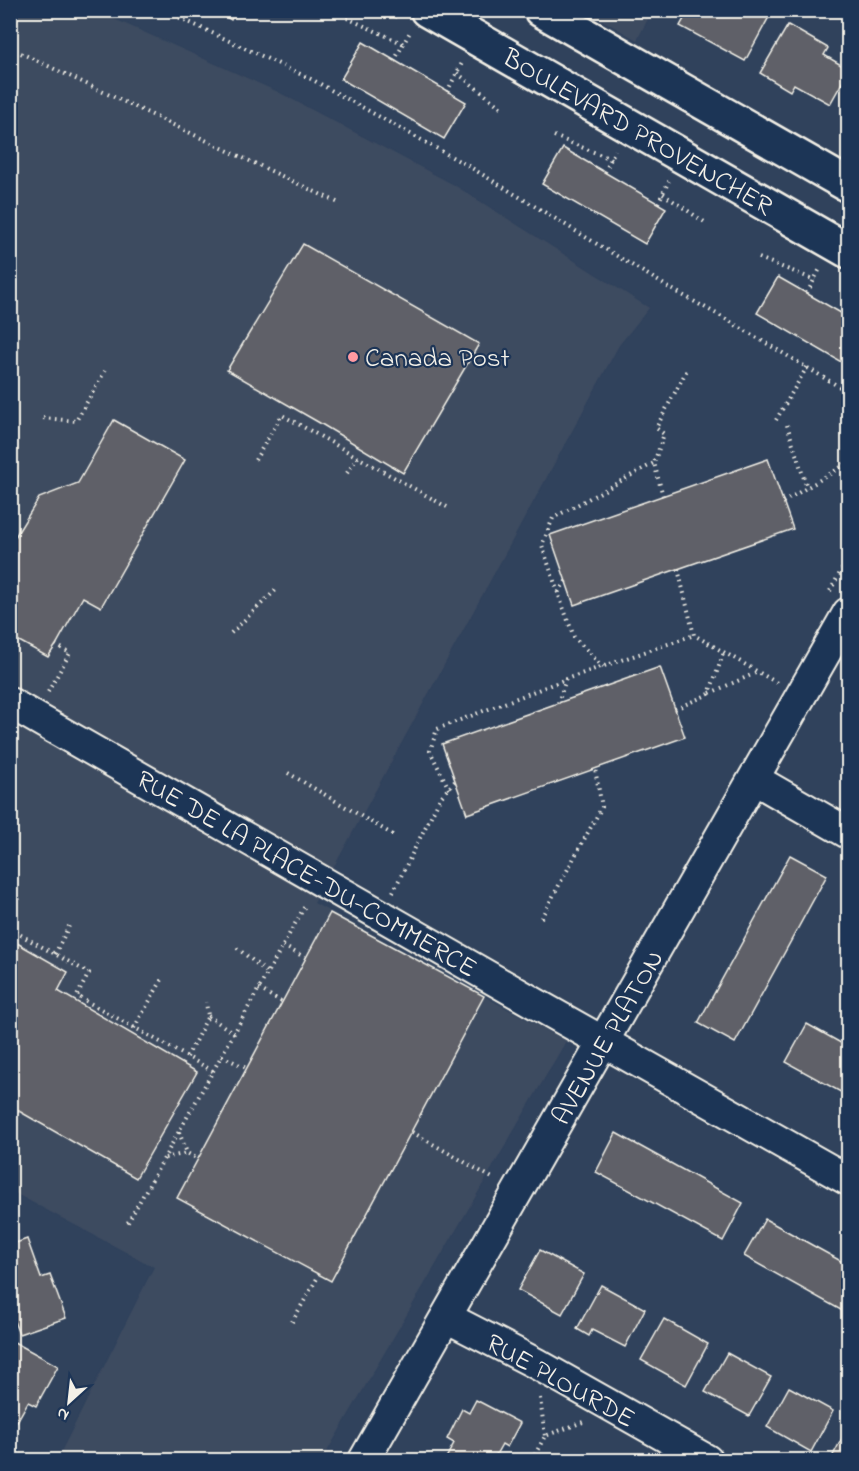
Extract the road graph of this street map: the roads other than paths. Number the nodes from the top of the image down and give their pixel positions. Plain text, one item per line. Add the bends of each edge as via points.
1 (426, 10) edge
2 (541, 10) edge
3 (849, 185) edge
4 (849, 251) edge
5 (849, 613) edge
6 (22, 709) edge
7 (754, 779) junction
8 (849, 833) edge
9 (604, 1042) junction
10 (849, 1180) edge
11 (446, 1317) junction
12 (697, 1458) edge
13 (364, 1461) edge

1 - 4 street, BOULEVARD PROVENCHER
2 - 3 street, BOULEVARD PROVENCHER
5 - 7 street, AVENUE PLATON
6 - 9 street, RUE DE LA PLACE-DU-COMMERCE
7 - 8 street
7 - 9 street, AVENUE PLATON
9 - 10 street, RUE DE LA PLACE-DU-COMMERCE
9 - 11 street, AVENUE PLATON
11 - 12 street, RUE PLOURDE via 536,1363
11 - 13 street, AVENUE PLATON

